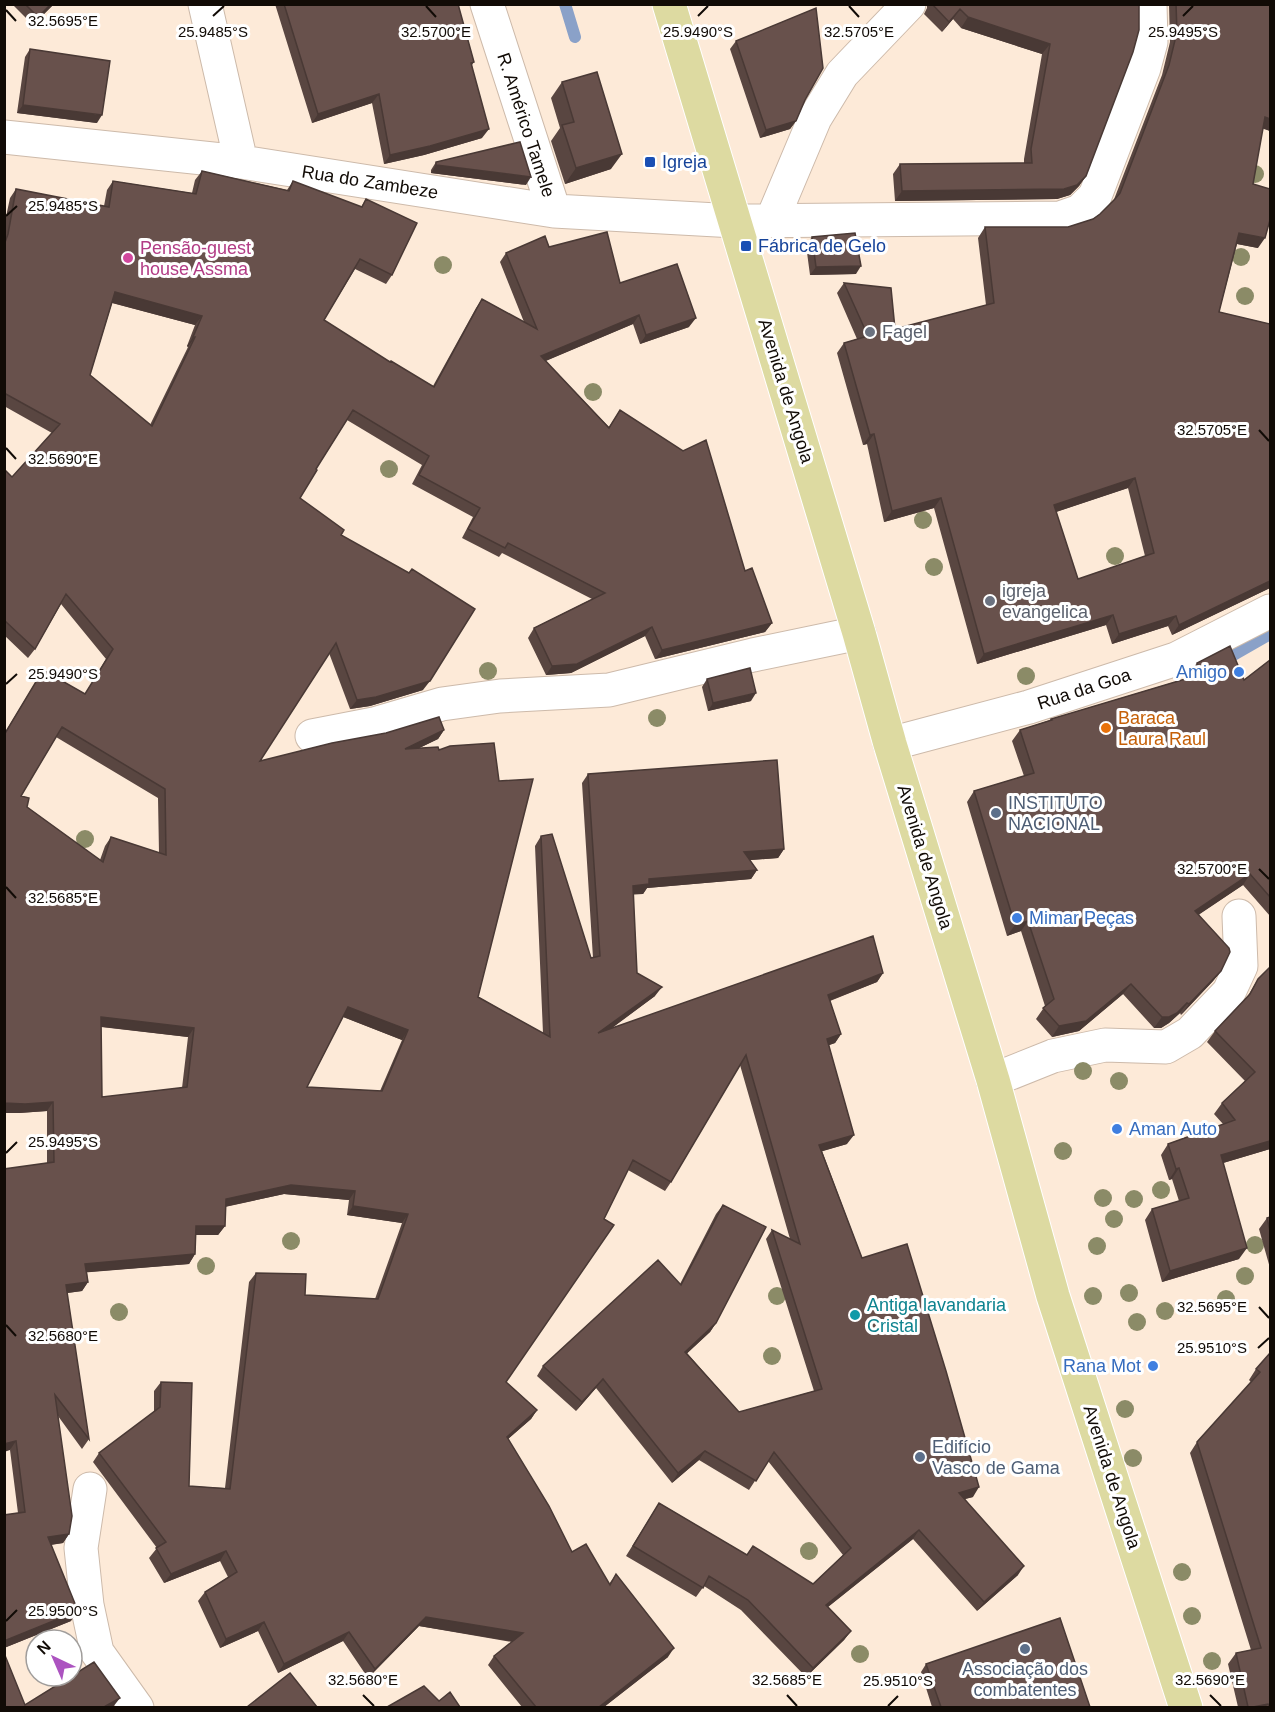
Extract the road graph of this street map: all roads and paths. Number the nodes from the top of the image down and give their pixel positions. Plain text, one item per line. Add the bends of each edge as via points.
1 (205, 4) edge
2 (487, 4) edge
3 (669, 4) edge
4 (909, 4) edge
5 (1150, 4) edge
6 (4, 137) edge
7 (241, 162) junction
8 (554, 211) junction
9 (772, 220) junction
10 (735, 221) junction
11 (1270, 611) edge
12 (859, 633) junction
13 (312, 736) dead end
14 (890, 744) junction
15 (1239, 916) dead end
16 (993, 1080) junction
17 (90, 1489) dead end
18 (137, 1707) edge
19 (1186, 1707) edge

1 - 7 street
2 - 8 street, R. Américo Tamele
3 - 10 main road, Avenida de Angola
4 - 9 street via 842,74 815,118
5 - 9 street, Rua do Zambeze via 1151,42 1144,68 1095,196 1080,212 1060,218
6 - 7 street, Rua do Zambeze
7 - 8 street, Rua do Zambeze
8 - 10 street, Rua do Zambeze
9 - 10 street, Rua do Zambeze
10 - 12 main road, Avenida de Angola
11 - 14 street, Rua da Goa via 1176,659 1029,707
12 - 13 street via 609,690 500,696 442,704 374,724
12 - 14 main road, Avenida de Angola
14 - 16 main road, Avenida de Angola
15 - 16 street via 1241,966 1230,992 1190,1033 1166,1047 1105,1045 1053,1056
16 - 19 main road, Avenida de Angola via 1053,1296
17 - 18 street via 81,1548 97,1652

